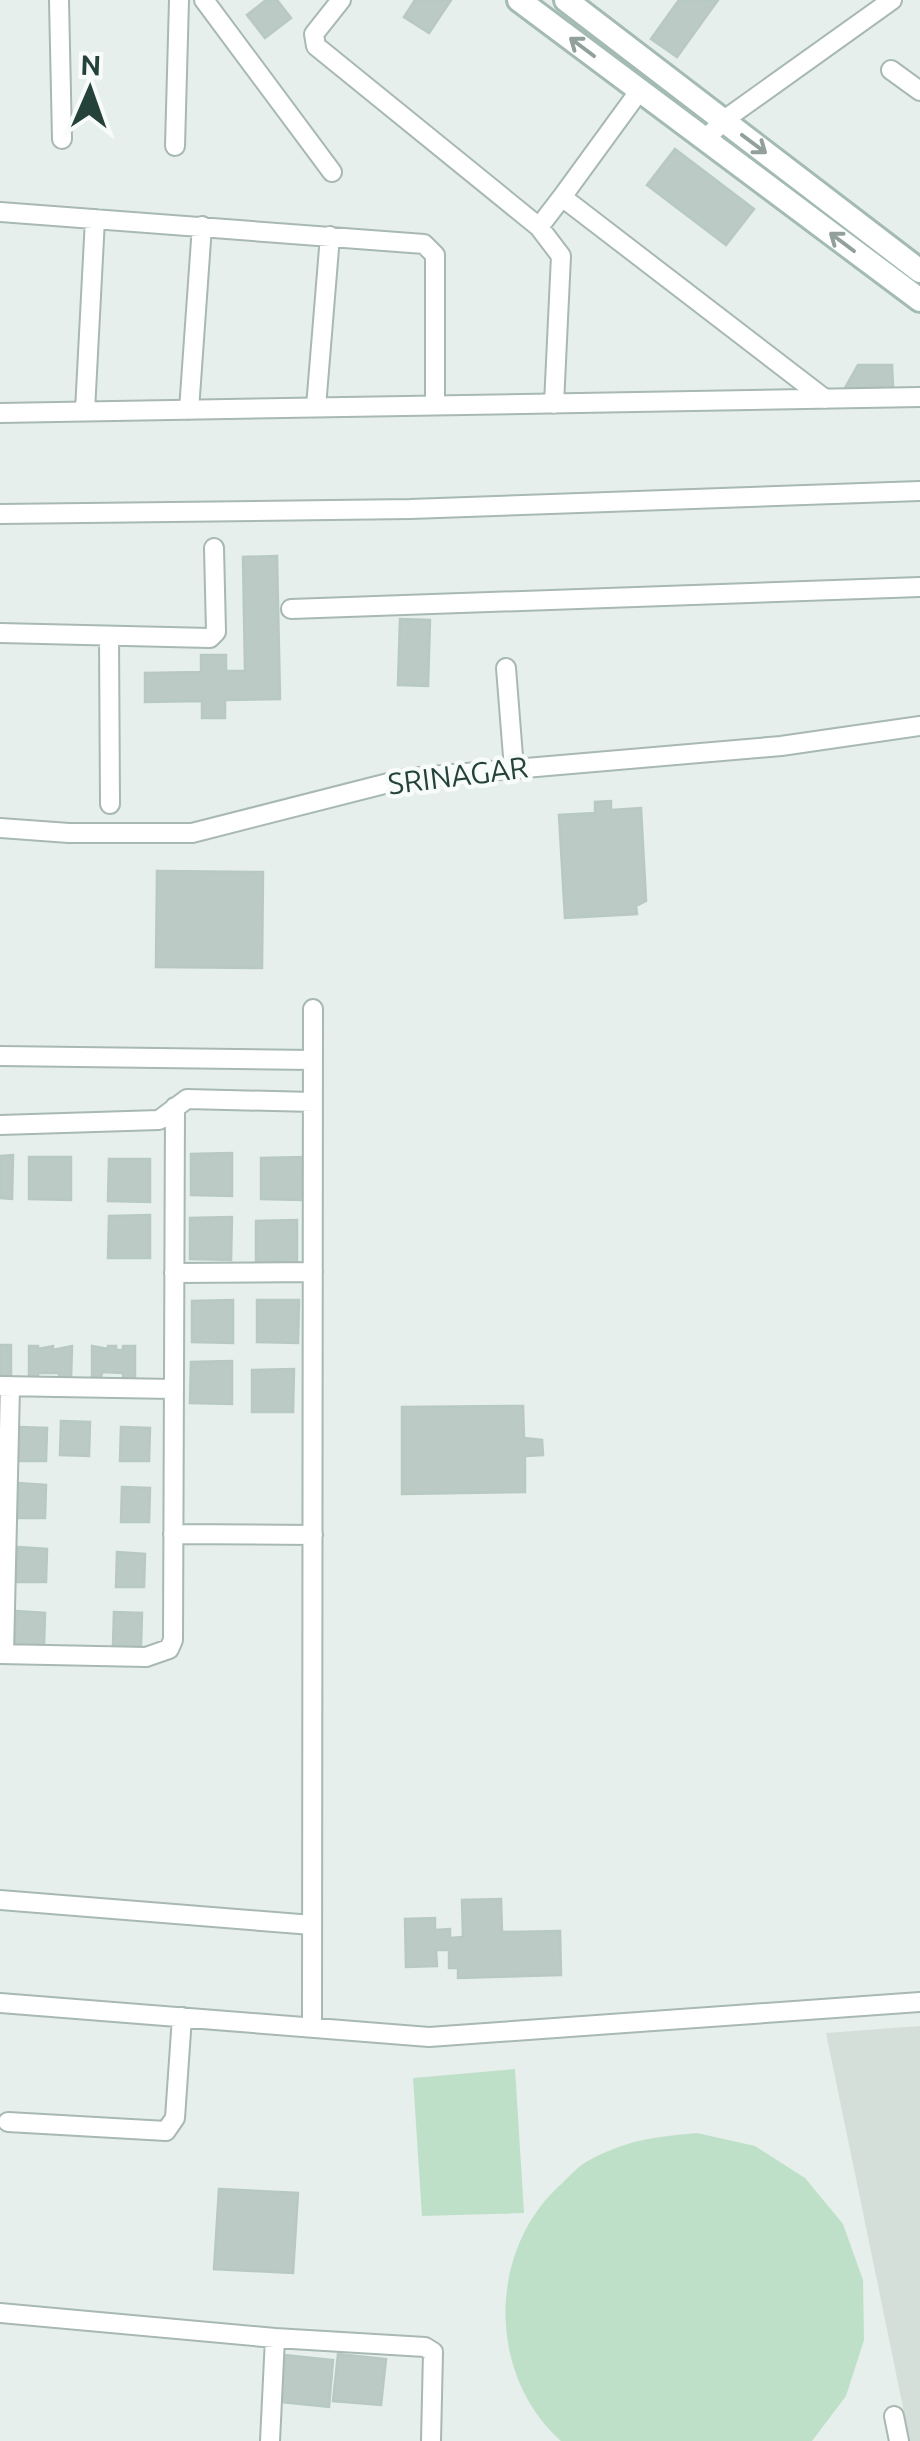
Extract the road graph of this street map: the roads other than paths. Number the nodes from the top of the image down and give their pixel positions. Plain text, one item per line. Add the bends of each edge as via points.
1 (59, 0) edge
2 (179, 0) edge
3 (204, 0) edge
4 (341, 0) edge
5 (520, 0) edge
6 (566, 0) edge
7 (892, 0) edge
8 (891, 70) dead end
9 (640, 90) junction
10 (920, 91) edge
11 (724, 120) junction
12 (62, 139) dead end
13 (706, 140) junction
14 (175, 146) dead end
15 (332, 172) dead end
16 (562, 197) junction
17 (0, 212) edge
18 (95, 219) junction
19 (202, 226) junction
20 (540, 226) junction
21 (330, 236) junction
22 (920, 271) edge
23 (920, 300) edge
24 (920, 397) edge
25 (825, 398) junction
26 (554, 404) junction
27 (434, 406) junction
28 (316, 408) junction
29 (189, 410) junction
30 (85, 411) junction
31 (0, 413) edge
32 (920, 491) edge
33 (0, 514) edge
34 (214, 548) dead end
35 (920, 587) edge
36 (292, 609) dead end
37 (0, 633) edge
38 (109, 636) junction
39 (506, 668) dead end
40 (920, 726) edge
41 (514, 769) junction
42 (110, 804) dead end
43 (0, 828) edge
44 (313, 1009) dead end
45 (0, 1056) edge
46 (313, 1060) junction
47 (313, 1102) junction
48 (176, 1107) junction
49 (0, 1124) edge
50 (174, 1272) junction
51 (313, 1272) junction
52 (5, 1386) edge
53 (174, 1389) junction
54 (173, 1534) junction
55 (313, 1535) junction
56 (2, 1654) edge
57 (0, 1900) edge
58 (312, 1925) junction
59 (920, 2002) edge
60 (0, 2003) edge
61 (182, 2017) junction
62 (312, 2027) junction
63 (8, 2122) dead end
64 (0, 2313) edge
65 (275, 2338) junction
66 (894, 2416) dead end
67 (270, 2441) edge
68 (431, 2441) edge
69 (900, 2441) edge

1 - 12 street
2 - 14 street
3 - 15 street
4 - 20 street via 314,34 316,46
9 -> 5 main road
6 - 11 main road
7 - 11 street
8 - 10 street
9 - 13 main road
9 - 16 street
11 - 13 street
11 -> 22 main road
23 -> 13 main road
16 - 20 street
16 - 25 street
17 - 18 street
18 - 19 street
18 - 30 street
19 - 21 street
19 - 29 street
20 - 26 street via 561,256
21 - 27 street via 430,248
21 - 28 street
24 - 25 street
25 - 26 street
26 - 27 street
27 - 28 street
28 - 29 street
29 - 30 street
30 - 31 street
32 - 33 street via 410,509
34 - 38 street via 214,636
35 - 36 street
37 - 38 street
38 - 42 street
39 - 41 street
40 - 41 street, SRINAGAR via 782,746
41 - 43 street, SRINAGAR via 408,778 192,833
44 - 46 street
45 - 46 street
46 - 47 street
47 - 48 street via 187,1100
47 - 51 street
48 - 49 street via 159,1120
48 - 50 street
50 - 51 street
50 - 53 street
51 - 55 street
52 - 53 street
52 - 56 street
53 - 54 street
54 - 55 street
54 - 56 street via 169,1650 146,1657
55 - 58 street
57 - 58 street
58 - 62 street
59 - 62 street via 429,2037
60 - 61 street
61 - 62 street
61 - 63 street via 175,2118 166,2131
64 - 65 street
65 - 67 street
65 - 68 street via 434,2352
66 - 69 street

